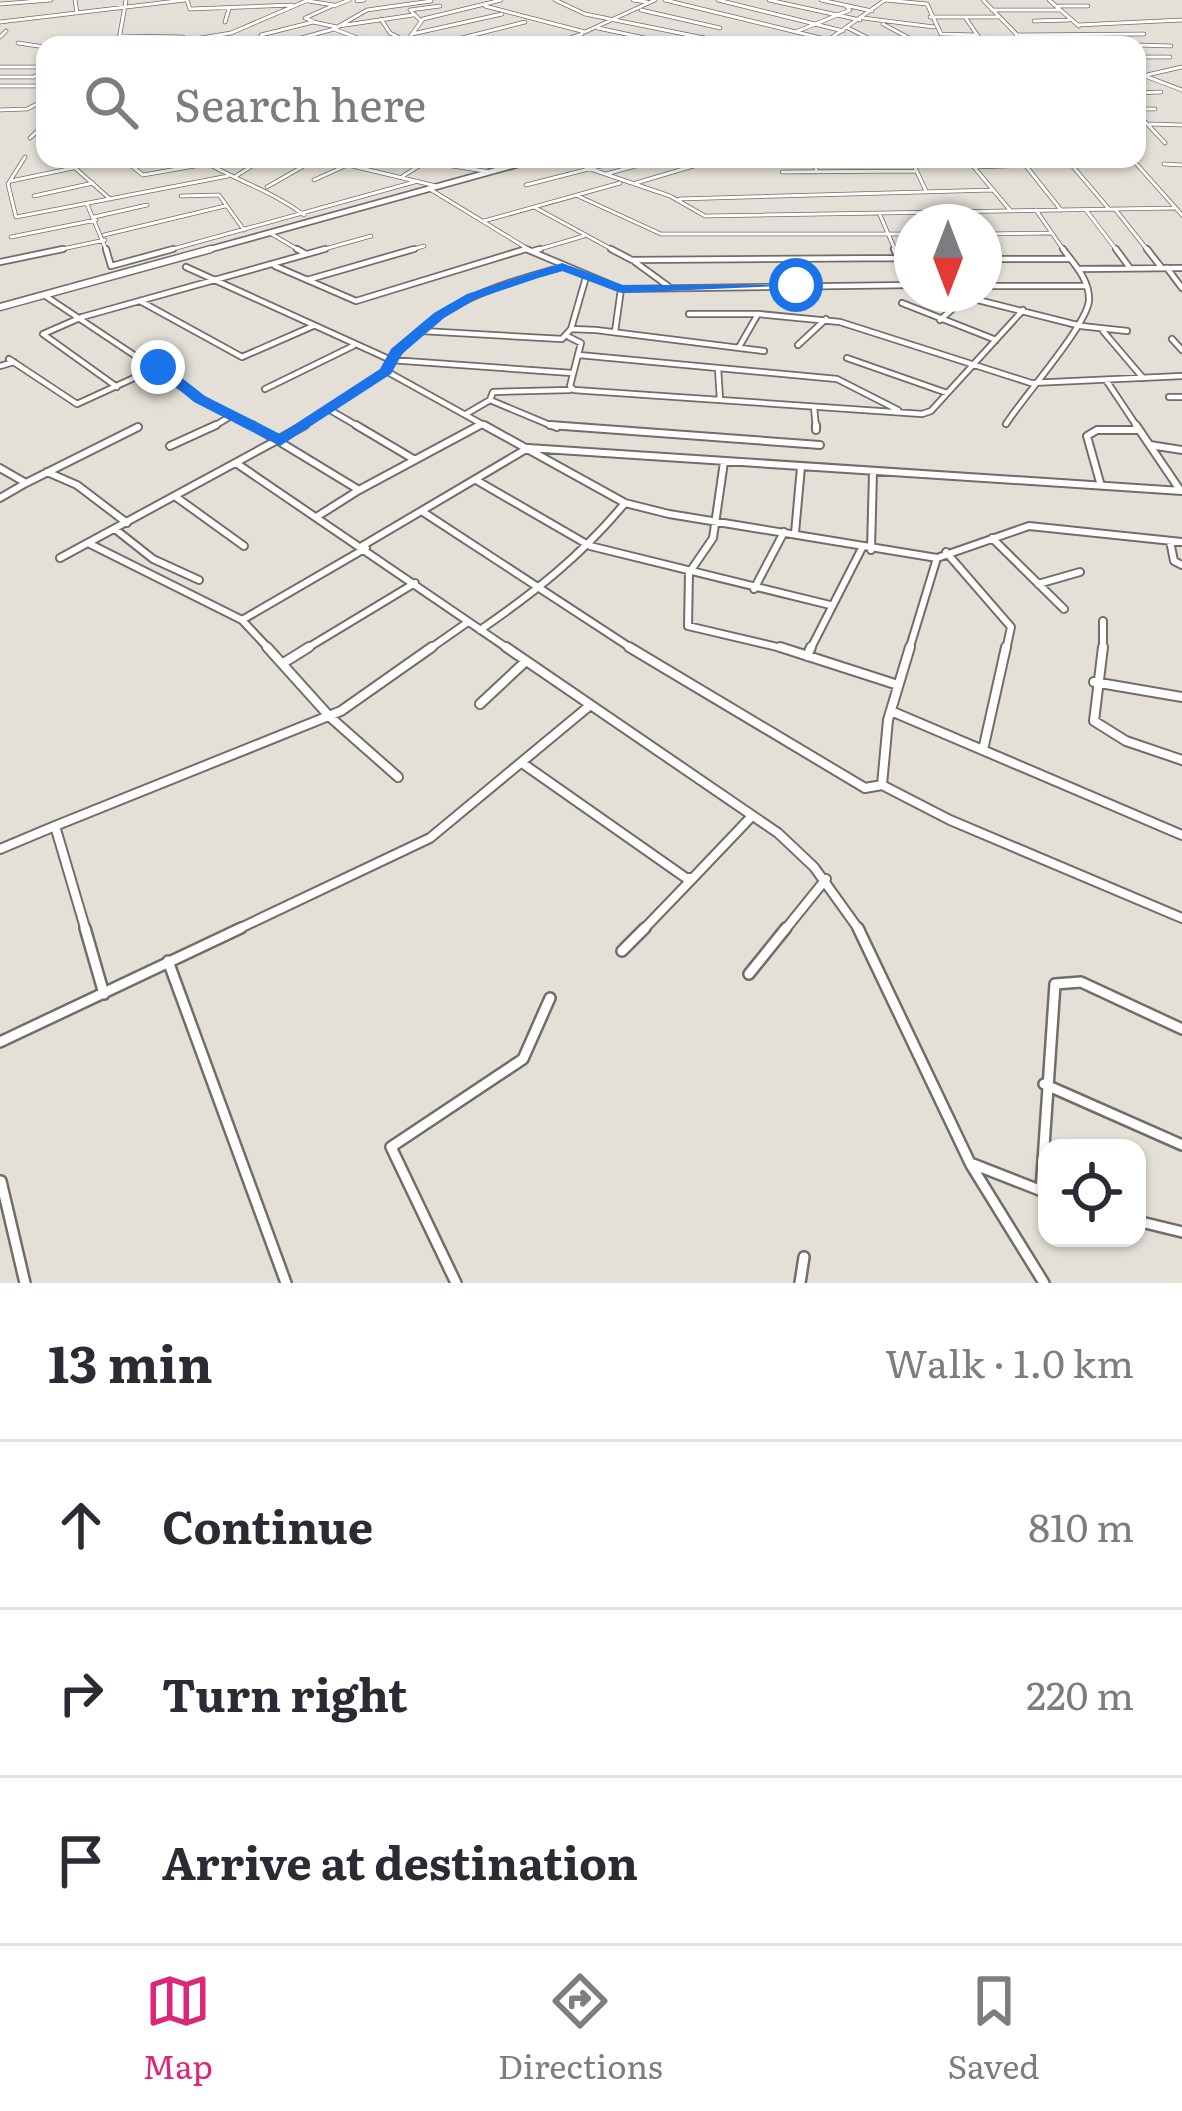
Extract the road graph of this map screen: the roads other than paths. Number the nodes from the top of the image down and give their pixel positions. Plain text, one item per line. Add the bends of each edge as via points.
1 (51, 0) edge
2 (75, 0) edge
3 (126, 0) edge
4 (186, 0) edge
5 (249, 0) edge
6 (308, 0) edge
7 (349, 0) edge
8 (361, 0) edge
9 (430, 0) edge
10 (470, 0) edge
11 (501, 0) edge
12 (555, 0) edge
13 (633, 0) edge
14 (655, 0) edge
15 (665, 0) edge
16 (718, 0) edge
17 (769, 0) edge
18 (821, 0) edge
19 (883, 0) edge
20 (983, 0) edge
21 (1048, 0) edge
22 (1, 2) edge
23 (647, 2) edge
24 (928, 2) edge
25 (159, 3) junction
26 (302, 4) junction
27 (334, 6) junction
28 (440, 6) junction
29 (483, 6) junction
30 (1088, 6) dead end
31 (262, 7) junction
32 (124, 8) junction
33 (250, 8) junction
34 (849, 8) junction
35 (1058, 8) junction
36 (229, 9) junction
37 (637, 9) junction
38 (367, 10) junction
39 (992, 10) junction
40 (872, 11) junction
41 (162, 12) dead end
42 (77, 13) junction
43 (450, 13) junction
44 (505, 13) junction
45 (412, 15) junction
46 (834, 15) junction
47 (269, 17) junction
48 (930, 17) junction
49 (965, 17) junction
50 (1000, 17) junction
51 (381, 19) junction
52 (616, 19) junction
53 (862, 19) junction
54 (874, 20) junction
55 (1072, 20) junction
56 (1182, 20) edge
57 (421, 21) junction
58 (528, 21) junction
59 (1034, 21) dead end
60 (1170, 21) junction
61 (0, 22) edge
62 (225, 22) dead end
63 (313, 22) junction
64 (820, 25) junction
65 (1078, 25) junction
66 (248, 27) junction
67 (336, 27) junction
68 (934, 27) junction
69 (598, 28) junction
70 (720, 28) dead end
71 (845, 29) junction
72 (1182, 31) edge
73 (585, 32) junction
74 (795, 32) junction
75 (1086, 33) junction
76 (261, 34) junction
77 (412, 34) joint
78 (1144, 34) dead end
79 (218, 35) joint
80 (976, 35) joint
81 (1016, 35) joint
82 (122, 36) edge
83 (210, 36) edge
84 (264, 36) edge
85 (312, 36) edge
86 (356, 36) edge
87 (395, 36) edge
88 (469, 36) edge
89 (576, 36) edge
90 (635, 36) edge
91 (698, 36) edge
92 (812, 36) edge
93 (835, 36) edge
94 (862, 36) edge
95 (905, 36) edge
96 (18, 43) dead end
97 (36, 46) edge
98 (1146, 46) edge
99 (1171, 46) dead end
100 (1146, 57) edge
101 (1170, 57) dead end
102 (0, 67) edge
103 (1182, 67) edge
104 (36, 68) edge
105 (1146, 73) edge
106 (36, 75) edge
107 (1146, 76) edge
108 (0, 77) edge
109 (0, 86) edge
110 (36, 86) edge
111 (1182, 87) edge
112 (1161, 92) dead end
113 (1146, 93) edge
114 (36, 104) edge
115 (1155, 109) dead end
116 (0, 110) edge
117 (1146, 110) edge
118 (1147, 124) joint
119 (1182, 125) edge
120 (36, 132) edge
121 (30, 138) dead end
122 (1165, 143) dead end
123 (25, 158) dead end
124 (1164, 164) dead end
125 (1182, 165) edge
126 (73, 168) joint
127 (134, 168) edge
128 (200, 168) edge
129 (210, 168) edge
130 (247, 168) edge
131 (303, 168) edge
132 (341, 168) edge
133 (363, 168) edge
134 (416, 168) edge
135 (454, 168) edge
136 (505, 168) edge
137 (584, 168) edge
138 (596, 168) edge
139 (626, 168) edge
140 (686, 168) edge
141 (816, 168) edge
142 (865, 168) edge
143 (916, 168) edge
144 (977, 168) edge
145 (1027, 168) edge
146 (1074, 168) edge
147 (1139, 168) edge
148 (589, 170) junction
149 (866, 171) junction
150 (917, 171) junction
151 (782, 172) dead end
152 (817, 172) junction
153 (474, 173) junction
154 (603, 174) junction
155 (143, 175) junction
156 (403, 176) junction
157 (231, 177) junction
158 (314, 180) dead end
159 (10, 181) junction
160 (418, 181) junction
161 (624, 182) junction
162 (93, 183) junction
163 (632, 184) junction
164 (526, 185) dead end
165 (436, 186) junction
166 (267, 187) junction
167 (428, 188) junction
168 (156, 189) junction
169 (926, 190) junction
170 (993, 190) junction
171 (141, 192) junction
172 (34, 196) dead end
173 (181, 196) dead end
174 (578, 196) junction
175 (110, 199) junction
176 (678, 199) junction
177 (1182, 203) edge
178 (87, 204) junction
179 (147, 205) junction
180 (1173, 205) junction
181 (225, 206) junction
182 (536, 208) junction
183 (1112, 209) junction
184 (1010, 210) junction
185 (1036, 210) junction
186 (1061, 210) junction
187 (1086, 210) junction
188 (879, 213) junction
189 (304, 214) junction
190 (1182, 215) edge
191 (95, 218) junction
192 (312, 220) junction
193 (484, 221) junction
194 (156, 222) junction
195 (244, 230) junction
196 (270, 232) junction
197 (1051, 233) junction
198 (887, 234) junction
199 (894, 234) edge
200 (1002, 234) edge
201 (587, 235) junction
202 (371, 236) dead end
203 (11, 237) dead end
204 (105, 238) junction
205 (249, 238) junction
206 (424, 246) dead end
207 (894, 249) edge
208 (529, 250) junction
209 (306, 254) junction
210 (894, 257) edge
211 (1002, 259) edge
212 (1070, 259) junction
213 (632, 260) junction
214 (0, 262) edge
215 (273, 265) junction
216 (111, 266) junction
217 (186, 267) dead end
218 (562, 267) junction
219 (1130, 268) junction
220 (1164, 268) junction
221 (1182, 268) edge
222 (1078, 269) junction
223 (109, 275) junction
224 (586, 277) junction
225 (214, 281) junction
226 (305, 281) junction
227 (894, 284) edge
228 (1002, 286) edge
229 (1086, 286) junction
230 (671, 288) junction
231 (621, 289) junction
232 (1182, 289) edge
233 (44, 294) junction
234 (140, 301) junction
235 (1002, 305) edge
236 (0, 307) edge
237 (1023, 310) junction
238 (922, 312) edge
239 (949, 312) edge
240 (689, 314) dead end
241 (758, 314) junction
242 (82, 317) junction
243 (826, 319) junction
244 (940, 320) junction
245 (313, 326) junction
246 (1081, 326) junction
247 (1100, 328) junction
248 (422, 331) junction
249 (1127, 331) dead end
250 (615, 332) junction
251 (570, 333) junction
252 (1172, 339) dead end
253 (996, 340) junction
254 (354, 345) junction
255 (798, 345) dead end
256 (739, 346) junction
257 (1182, 350) edge
258 (764, 351) dead end
259 (579, 355) junction
260 (847, 358) dead end
261 (391, 360) junction
262 (971, 363) junction
263 (0, 366) edge
264 (158, 367) junction
265 (718, 368) junction
266 (386, 371) junction
267 (572, 373) junction
268 (1182, 376) edge
269 (1143, 378) junction
270 (1106, 380) junction
271 (1032, 382) junction
272 (117, 387) junction
273 (265, 389) dead end
274 (574, 390) junction
275 (947, 393) junction
276 (1168, 397) dead end
277 (1182, 397) edge
278 (490, 400) junction
279 (720, 400) junction
280 (814, 407) junction
281 (330, 410) junction
282 (904, 413) junction
283 (466, 415) junction
284 (231, 416) junction
285 (482, 424) junction
286 (1006, 424) dead end
287 (138, 428) dead end
288 (816, 430) dead end
289 (1139, 430) junction
290 (280, 441) junction
291 (820, 445) dead end
292 (1150, 445) junction
293 (170, 446) dead end
294 (528, 448) junction
295 (1182, 451) edge
296 (415, 460) junction
297 (724, 462) junction
298 (236, 463) junction
299 (0, 467) edge
300 (801, 467) junction
301 (47, 472) junction
302 (873, 472) junction
303 (476, 480) junction
304 (26, 483) junction
305 (1101, 486) junction
306 (359, 490) junction
307 (1181, 490) edge
308 (176, 496) junction
309 (0, 498) edge
310 (625, 503) junction
311 (423, 512) junction
312 (318, 517) junction
313 (716, 520) junction
314 (127, 523) junction
315 (116, 529) junction
316 (784, 532) junction
317 (795, 533) junction
318 (992, 538) junction
319 (1170, 541) junction
320 (1182, 542) edge
321 (90, 544) junction
322 (590, 545) junction
323 (244, 546) dead end
324 (364, 547) junction
325 (862, 548) junction
326 (871, 550) junction
327 (946, 551) junction
328 (60, 558) dead end
329 (937, 558) junction
330 (1182, 566) edge
331 (1080, 572) dead end
332 (689, 573) junction
333 (199, 580) dead end
334 (415, 583) junction
335 (1038, 584) junction
336 (754, 589) junction
337 (536, 590) junction
338 (830, 605) junction
339 (1064, 609) dead end
340 (242, 620) junction
341 (1103, 621) dead end
342 (468, 622) junction
343 (480, 630) junction
344 (807, 656) junction
345 (526, 661) junction
346 (286, 662) junction
347 (1094, 682) junction
348 (898, 685) junction
349 (1182, 698) edge
350 (480, 704) dead end
351 (587, 707) junction
352 (890, 711) junction
353 (330, 717) junction
354 (983, 750) junction
355 (1182, 760) edge
356 (522, 763) junction
357 (398, 777) dead end
358 (882, 785) junction
359 (752, 816) junction
360 (55, 826) junction
361 (1182, 836) edge
362 (0, 850) edge
363 (693, 878) junction
364 (826, 879) junction
365 (1182, 919) edge
366 (622, 951) dead end
367 (168, 961) junction
368 (748, 974) dead end
369 (104, 994) junction
370 (550, 998) dead end
371 (1182, 1029) edge
372 (0, 1042) edge
373 (1044, 1084) junction
374 (1047, 1139) edge
375 (1182, 1144) edge
376 (970, 1163) junction
377 (1, 1181) edge
378 (1038, 1190) edge
379 (1146, 1223) edge
380 (1182, 1232) edge
381 (804, 1257) dead end
382 (25, 1283) edge
383 (286, 1283) edge
384 (456, 1283) edge
385 (800, 1283) edge
386 (1044, 1283) edge

1 - 22 street
2 - 42 street
3 - 32 street
4 - 25 street
4 - 36 street via 190,9
5 - 33 street
6 - 26 street
6 - 27 street
7 - 27 street
8 - 38 street
9 - 28 street
9 - 38 street
10 - 29 street
11 - 29 street
12 - 52 street
13 - 23 street
14 - 23 street
15 - 74 street
16 - 64 street
17 - 46 street
18 - 34 street
19 - 24 street
19 - 40 street
20 - 39 street
21 - 35 street
23 - 37 street
24 - 48 street
25 - 32 street
25 - 41 street
26 - 31 street
26 - 47 street
27 - 63 street via 305,18
28 - 43 street
28 - 45 street
29 - 43 street
29 - 44 street
30 - 35 street
31 - 33 street
31 - 47 street
32 - 42 street
32 - 82 street
33 - 36 street
34 - 40 street
34 - 46 street
35 - 39 street
35 - 55 street
36 - 62 street
37 - 52 street
37 - 70 street
38 - 67 street
39 - 50 street
40 - 53 street
42 - 61 street
43 - 57 street
44 - 58 street
44 - 77 street
45 - 51 street
45 - 57 street
46 - 53 street
46 - 64 street
47 - 66 street
48 - 49 street
48 - 68 street
49 - 50 street
49 - 80 street
50 - 81 street
51 - 67 street
51 - 87 street
52 - 69 street
52 - 91 street
53 - 54 street
53 - 71 street
54 - 68 street
54 - 95 street
55 - 59 street
55 - 65 street
56 - 60 street
57 - 77 street
58 - 73 street
58 - 88 street
60 - 65 street
60 - 72 street
63 - 67 street
63 - 76 street
64 - 71 street
64 - 74 street
65 - 75 street
66 - 76 street
66 - 79 street
67 - 85 street
67 - 86 street
68 - 80 street
69 - 73 street
69 - 90 street
71 - 93 street
71 - 94 street
73 - 89 street
74 - 92 street
75 - 78 street
75 - 81 street
76 - 84 street
79 - 83 street
96 - 97 street
98 - 99 street
100 - 101 street
102 - 104 street
103 - 105 street
106 - 108 street
107 - 111 street
109 - 110 street
112 - 113 street
114 - 116 street
115 - 117 street
118 - 119 street
118 - 122 street
120 - 121 street
123 - 159 street
124 - 125 street
126 - 159 street
126 - 162 street
127 - 155 street
128 - 155 street
129 - 157 street
130 - 157 street
131 - 166 street
132 - 158 street
133 - 156 street
134 - 156 street
135 - 153 street
136 - 153 street
137 - 148 street
138 - 148 street
139 - 154 street
140 - 163 street
141 - 152 street
142 - 149 street
143 - 150 street
144 - 170 street
145 - 186 street
146 - 183 street
147 - 180 street
148 - 154 street
148 - 164 street
149 - 150 street
149 - 152 street
150 - 169 street
151 - 152 street
153 - 165 street
154 - 161 street
155 - 168 street
156 - 160 street
157 - 166 street
157 - 168 street
159 - 178 street via 16,218
160 - 165 street
160 - 189 street
161 - 163 street
161 - 174 street
162 - 172 street
162 - 175 street
163 - 176 street
165 - 167 street
166 - 189 street
167 - 192 street
167 - 193 street
168 - 171 street
169 - 170 street
169 - 176 street
170 - 184 street
171 - 175 street
171 - 179 street
173 - 181 street via 219,196
174 - 182 street
174 - 198 street via 666,235
175 - 178 street
176 - 188 street via 706,216
177 - 180 street
178 - 191 street
179 - 191 street
179 - 194 street
180 - 183 street
180 - 190 street
181 - 194 street
181 - 195 street
182 - 193 street
182 - 201 street
183 - 187 street
183 - 220 street
184 - 185 street
184 - 188 street
185 - 186 street
185 - 197 street
186 - 187 street
187 - 219 street
188 - 198 street
189 - 192 street
189 - 195 street
191 - 203 street
191 - 204 street
192 - 196 street
193 - 208 street
194 - 204 street
195 - 205 street
195 - 216 street
196 - 205 street
196 - 209 street
197 - 200 street
197 - 212 street
198 - 199 street
198 - 207 street
201 - 208 street
201 - 213 street
202 - 209 street
204 - 214 street
204 - 216 street
205 - 223 street
206 - 226 street
208 - 218 street
208 - 226 street via 360,300
209 - 215 street
210 - 213 street
211 - 212 street
212 - 222 street
213 - 230 street
215 - 225 street
215 - 226 street
216 - 223 street
217 - 225 street
218 - 224 street
218 - 248 street via 463,300
219 - 220 street
219 - 222 street
220 - 221 street
220 - 232 street
222 - 229 street
223 - 233 street
224 - 231 street
224 - 251 street
225 - 234 street
225 - 245 street
227 - 230 street
228 - 229 street
229 - 246 street
230 - 231 street
231 - 250 street
233 - 236 street
233 - 242 street
234 - 242 street
234 - 245 street via 242,357
235 - 237 street
237 - 246 street
237 - 253 street
238 - 244 street
239 - 244 street
240 - 241 street
241 - 243 street
241 - 256 street
242 - 264 street
242 - 272 street via 44,334
243 - 255 street
243 - 262 street
244 - 253 street
245 - 254 street
246 - 247 street
246 - 271 street
247 - 249 street
247 - 269 street
248 - 251 street
248 - 261 street
250 - 251 street
250 - 256 street
251 - 259 street via 580,340
252 - 257 street
253 - 262 street
254 - 261 street
254 - 273 street
256 - 258 street
259 - 265 street
259 - 267 street
260 - 275 street
261 - 266 street
261 - 267 street
262 - 271 street
262 - 275 street
263 - 272 street via 11,360 76,404
264 - 272 street
264 - 284 street
265 - 279 street
265 - 282 street via 836,379
266 - 281 street
266 - 283 street
267 - 274 street
268 - 269 street
269 - 270 street
270 - 271 street
270 - 289 street
271 - 286 street
274 - 278 street via 514,389 493,392
274 - 279 street
275 - 282 street via 931,411
276 - 277 street
278 - 283 street
278 - 291 street via 562,430
279 - 280 street
280 - 282 street
280 - 288 street
281 - 290 street
281 - 296 street
283 - 285 street
284 - 290 street
284 - 293 street
285 - 294 street
285 - 296 street
287 - 301 street
289 - 292 street
289 - 305 street via 1087,436
290 - 298 street
290 - 306 street
292 - 295 street
292 - 307 street
294 - 297 street
294 - 303 street
294 - 310 street
296 - 306 street
297 - 300 street
297 - 313 street
298 - 308 street
298 - 312 street
299 - 304 street
300 - 302 street
300 - 317 street
301 - 304 street
301 - 314 street
302 - 305 street
302 - 326 street
303 - 311 street
303 - 322 street
304 - 309 street
305 - 307 street
306 - 312 street
308 - 314 street
308 - 323 street
310 - 313 street
310 - 322 street
311 - 324 street
311 - 337 street
312 - 324 street
313 - 316 street
313 - 332 street
314 - 315 street
315 - 321 street
315 - 333 street via 153,559
316 - 317 street
316 - 336 street
317 - 325 street
318 - 319 street via 1029,526
318 - 327 street
318 - 335 street
319 - 320 street
319 - 330 street
321 - 328 street
321 - 340 street
322 - 332 street
322 - 337 street
324 - 334 street
324 - 340 street
325 - 326 street
325 - 338 street
326 - 329 street
327 - 329 street
327 - 354 street via 1010,623
329 - 348 street
331 - 335 street
332 - 336 street
332 - 344 street via 688,626
334 - 342 street
334 - 346 street
335 - 339 street
336 - 338 street
337 - 343 street
337 - 358 street via 832,771 866,788
338 - 344 street
340 - 346 street
341 - 347 street
342 - 343 street
342 - 353 street
343 - 345 street
344 - 348 street
345 - 350 street
345 - 351 street
346 - 353 street
347 - 349 street
347 - 355 street via 1099,726
348 - 352 street
351 - 356 street
351 - 359 street
352 - 354 street
352 - 358 street
353 - 357 street
353 - 360 street
354 - 361 street
356 - 363 street
356 - 367 street via 430,838
358 - 365 street
359 - 363 street
359 - 364 street
360 - 362 street
360 - 369 street
363 - 366 street
364 - 368 street
364 - 376 street via 872,945
367 - 369 street
367 - 383 street
369 - 372 street
370 - 384 street via 523,1059 391,1148
371 - 373 street via 1060,980
373 - 374 street
373 - 375 street
376 - 378 street
376 - 386 street
377 - 382 street
379 - 380 street
381 - 385 street

